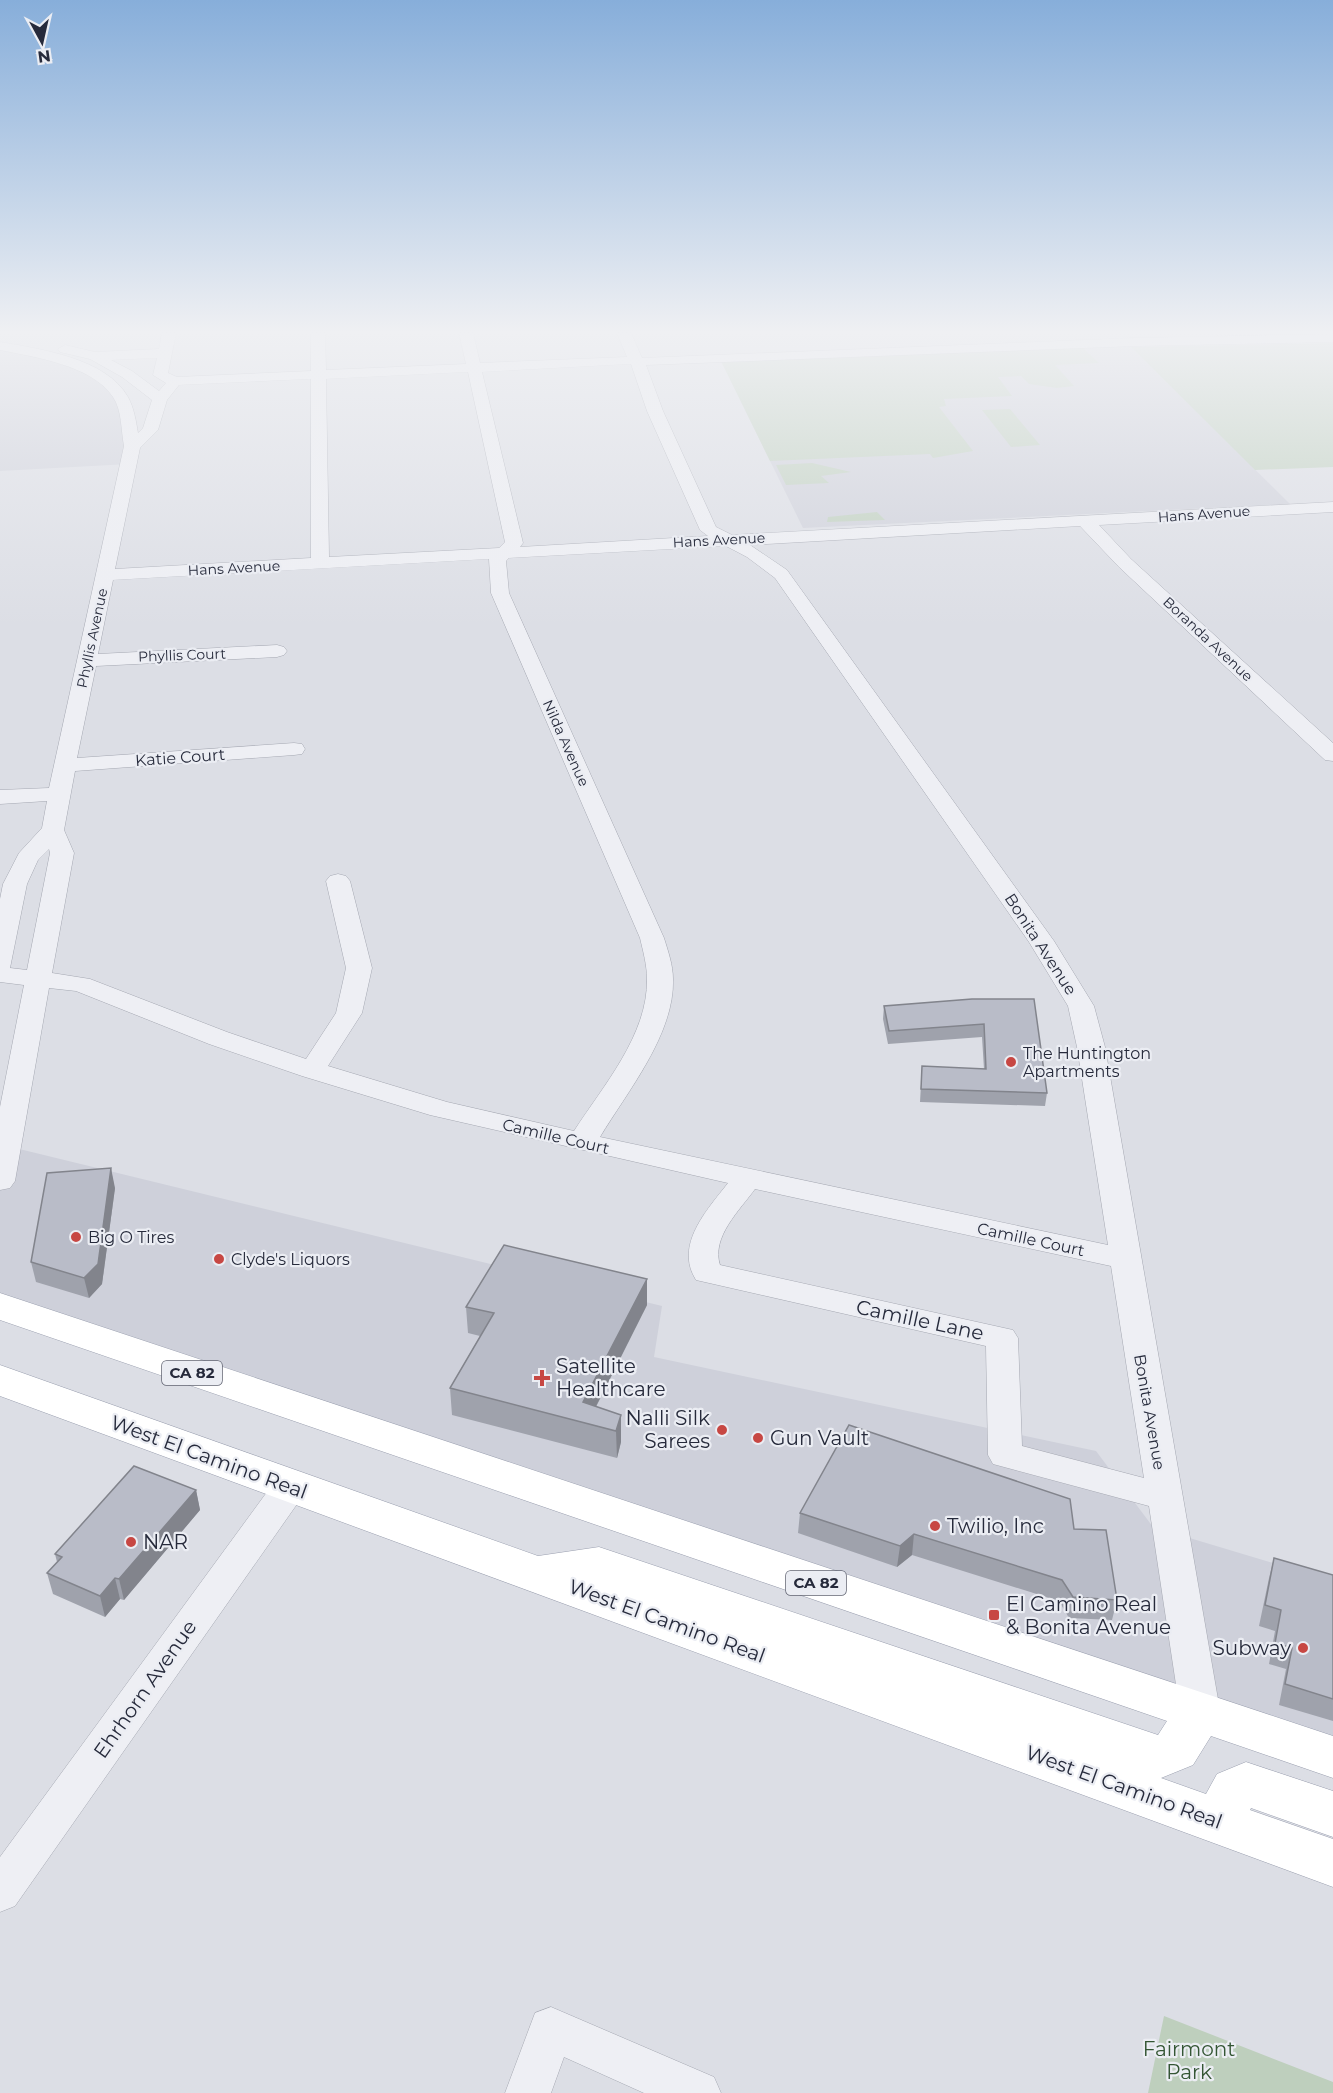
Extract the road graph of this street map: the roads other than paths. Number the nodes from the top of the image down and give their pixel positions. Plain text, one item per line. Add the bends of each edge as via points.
1 (128, 431) edge
2 (149, 431) edge
3 (319, 431) edge
4 (488, 431) edge
5 (665, 431) edge
6 (132, 446) junction
7 (1333, 507) edge
8 (1085, 521) junction
9 (725, 540) junction
10 (508, 551) junction
11 (320, 563) junction
12 (105, 575) junction
13 (277, 651) dead end
14 (87, 660) junction
15 (294, 749) dead end
16 (1333, 755) edge
17 (66, 765) junction
18 (59, 794) junction
19 (0, 797) edge
20 (53, 830) junction
21 (338, 882) dead end
22 (0, 964) edge
23 (0, 974) edge
24 (38, 978) junction
25 (312, 1070) junction
26 (582, 1142) junction
27 (748, 1178) junction
28 (0, 1181) edge
29 (1125, 1259) junction
30 (0, 1306) edge
31 (0, 1380) edge
32 (290, 1487) junction
33 (1164, 1497) junction
34 (537, 1574) junction
35 (1200, 1712) junction
36 (1333, 1757) edge
37 (1333, 1814) edge
38 (1217, 1821) junction
39 (1333, 1863) edge
40 (0, 1892) edge
41 (528, 2093) edge
42 (698, 2093) edge

1 - 6 street, Phyllis Avenue
2 - 6 street
3 - 11 street
4 - 10 street, Nilda Avenue via 514,543
5 - 9 street, Bonita Avenue via 709,530
6 - 12 street, Phyllis Avenue
7 - 8 street, Hans Avenue
8 - 9 street, Hans Avenue
8 - 16 street, Boranda Avenue via 1125,563
9 - 10 street, Hans Avenue
9 - 29 street, Bonita Avenue via 753,553 781,574 1020,911 1081,1006
10 - 11 street, Hans Avenue
10 - 26 street, Nilda Avenue via 497,561 500,593 652,938 659,962 660,987 645,1039
11 - 12 street, Hans Avenue
12 - 14 street, Phyllis Avenue
13 - 14 street, Phyllis Court
14 - 17 street, Phyllis Avenue
15 - 17 street, Katie Court
17 - 18 street, Phyllis Avenue
18 - 19 street
18 - 20 street, Phyllis Avenue
20 - 22 street via 27,858 15,884
20 - 24 street, Phyllis Avenue via 62,853
21 - 25 street via 359,968 349,1013
23 - 24 street, Camille Court
24 - 25 street, Camille Court via 81,984
24 - 28 street, Phyllis Avenue
25 - 26 street, Camille Court via 440,1109
26 - 27 street, Camille Court
27 - 29 street, Camille Court
27 - 33 street, Camille Lane via 707,1235 702,1263 707,1273 1002,1338 1005,1455
29 - 33 street, Bonita Avenue
30 - 35 main road, CA 82
31 - 32 main road, West El Camino Real
32 - 34 main road, West El Camino Real
32 - 40 street, Ehrhorn Avenue
33 - 35 street, Bonita Avenue
34 - 35 main road via 598,1565 1160,1757 1176,1750
34 - 38 main road, West El Camino Real
35 - 36 main road, CA 82
37 - 38 main road via 1246,1784 1235,1790
38 - 39 main road, West El Camino Real
41 - 42 street via 551,2029

